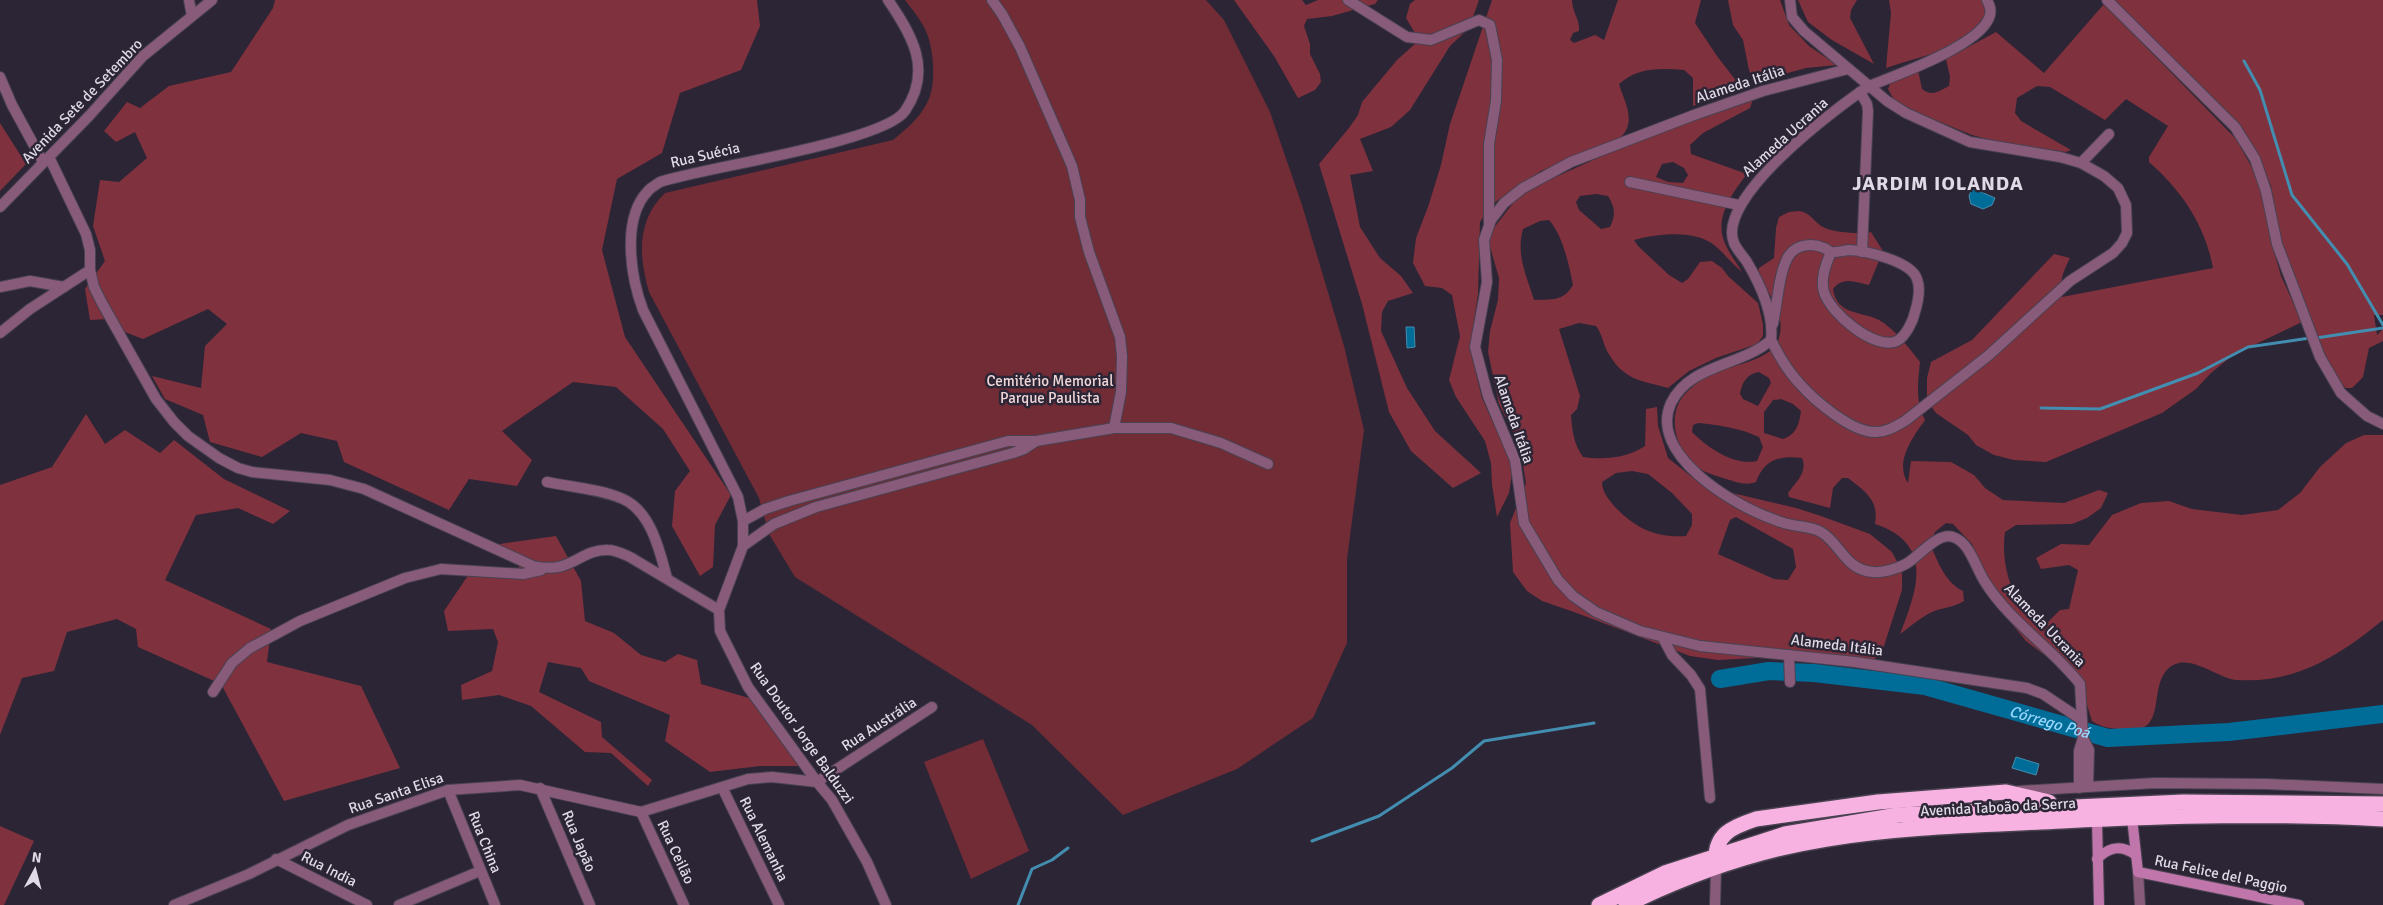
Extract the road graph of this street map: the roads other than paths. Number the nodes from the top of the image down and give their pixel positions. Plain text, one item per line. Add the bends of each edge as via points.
1 (189, 0) edge
2 (212, 0) edge
3 (888, 0) edge
4 (992, 0) edge
5 (1348, 0) edge
6 (1790, 0) edge
7 (1987, 0) edge
8 (2107, 0) edge
9 (192, 16) junction
10 (1848, 69) junction
11 (0, 78) edge
12 (1869, 86) junction
13 (1860, 92) junction
14 (2109, 134) dead end
15 (46, 160) junction
16 (2081, 163) junction
17 (1630, 182) dead end
18 (1739, 206) junction
19 (0, 207) edge
20 (1490, 223) junction
21 (1831, 252) junction
22 (1862, 252) junction
23 (90, 270) junction
24 (0, 287) edge
25 (64, 287) junction
26 (1772, 329) junction
27 (0, 333) edge
28 (1771, 340) junction
29 (2383, 424) edge
30 (1114, 428) junction
31 (1036, 441) junction
32 (1268, 464) dead end
33 (547, 482) dead end
34 (743, 521) junction
35 (743, 546) junction
36 (545, 569) junction
37 (667, 578) junction
38 (719, 610) junction
39 (1663, 638) junction
40 (1789, 660) junction
41 (1790, 682) dead end
42 (212, 692) dead end
43 (932, 707) dead end
44 (2083, 728) junction
45 (817, 782) junction
46 (722, 787) junction
47 (2083, 787) junction
48 (540, 788) junction
49 (2383, 789) edge
50 (448, 790) junction
51 (2006, 792) junction
52 (1710, 798) dead end
53 (2383, 804) edge
54 (2068, 806) junction
55 (641, 812) junction
56 (2132, 818) junction
57 (2383, 819) edge
58 (2097, 820) junction
59 (2136, 855) junction
60 (276, 859) junction
61 (2097, 859) junction
62 (1716, 862) junction
63 (480, 870) junction
64 (2138, 872) junction
65 (1656, 891) edge
66 (174, 905) edge
67 (367, 905) edge
68 (399, 905) edge
69 (495, 905) edge
70 (590, 905) edge
71 (684, 905) edge
72 (779, 905) edge
73 (886, 905) edge
74 (1599, 905) edge
75 (1626, 905) edge
76 (1715, 905) edge
77 (2099, 905) edge
78 (2140, 905) edge
79 (2299, 905) edge

1 - 9 street
2 - 9 street, Avenida Sete de Setembro
3 - 34 street, Rua Suécia via 906,26 918,56 919,70 918,81 905,112 894,122 858,137 660,182 647,191 633,221 634,288 738,497
4 - 30 street via 1020,47 1072,166 1089,252 1120,337 1120,392
5 - 20 street via 1407,37 1431,40 1479,20 1490,25 1497,60 1496,101 1489,144
6 - 10 street via 1792,17 1804,32
7 - 12 street, Alameda Ucrania via 1991,10 1989,19 1970,39 1931,61
8 - 29 street via 2235,128 2255,159 2266,191 2277,244 2320,358 2341,394 2367,416
9 - 15 street, Avenida Sete de Setembro via 143,56
10 - 12 street
10 - 20 street, Alameda Itália via 1754,94 1572,162 1523,188 1504,204
11 - 15 street via 12,105
12 - 13 street, Alameda Ucrania
12 - 16 street via 1906,113 1970,142 2060,156
13 - 18 street, Alameda Ucrania via 1823,120 1763,175
13 - 22 street via 1868,111
14 - 16 street
15 - 19 street, Avenida Sete de Setembro
15 - 23 street via 86,234
16 - 28 street via 2118,188 2126,205 2128,224 2122,243 2113,253 2070,281 1989,355 1905,421 1876,432 1842,420 1800,384 1782,362
17 - 18 street
18 - 26 street, Alameda Ucrania via 1732,221 1734,243 1759,284
20 - 39 street, Alameda Itália via 1484,240 1485,292 1475,347 1488,396 1515,460 1524,523 1553,572 1573,596 1596,612
21 - 22 street
21 - 22 street via 1825,266 1823,285 1832,307 1868,338 1883,342 1898,340 1913,320 1918,303 1917,277 1895,261
21 - 26 street via 1811,245 1796,248 1789,256
23 - 25 street
23 - 36 street via 102,303 156,399 188,436 219,458 252,472 330,480 364,489
24 - 25 street via 30,281
25 - 27 street
26 - 28 street, Alameda Ucrania
28 - 44 street, Alameda Ucrania via 1753,353 1704,372 1682,388 1672,402 1667,414 1673,447 1686,464 1728,498 1750,510 1788,525 1821,532 1848,562 1860,570 1884,571 1907,564 1942,537 1952,536 1960,540 1985,582 2015,618 2080,684
30 - 31 street
30 - 32 street via 1171,428 1221,443
31 - 34 street via 1008,441 913,466 765,509
31 - 35 street via 1013,453 816,507 774,524
33 - 37 street via 623,499 635,506 656,542
34 - 35 street, Rua Suécia
35 - 38 street, Rua Doutor Jorge Balduzzi
36 - 37 street via 556,569 607,550 630,556
36 - 42 street via 523,574 441,569 405,578 300,621 250,648 232,663
37 - 38 street
38 - 45 street, Rua Doutor Jorge Balduzzi via 720,631 748,687
39 - 40 street, Alameda Itália
39 - 52 street via 1672,655 1700,689
40 - 41 street
40 - 44 street, Alameda Itália via 1963,677 2027,688 2043,694
43 - 45 street, Rua Austrália
44 - 47 street, Alameda Ucrania via 2079,751
45 - 46 street via 772,777 748,779
45 - 73 street, Rua Doutor Jorge Balduzzi via 832,800 867,862
46 - 55 street
46 - 72 street, Rua Alemanha
47 - 49 street via 2192,783
47 - 51 street
48 - 50 street, Rua Santa Elisa via 501,785
48 - 55 street, Rua Santa Elisa
48 - 70 street, Rua Japão
50 - 60 street, Rua Santa Elisa via 348,825
50 - 63 street, Rua China
51 - 54 highway
51 - 62 highway via 1878,802 1756,819 1741,824 1719,840
53 - 54 highway, Avenida Taboão da Serra via 2266,801
54 - 62 highway, Avenida Taboão da Serra via 1888,817 1785,834
55 - 71 street, Rua Ceilão
56 - 57 highway, Avenida Taboão da Serra via 2260,815
56 - 58 highway, Avenida Taboão da Serra
56 - 59 street
58 - 61 street
58 - 62 highway, Avenida Taboão da Serra via 1868,833
59 - 61 street via 2128,849 2113,848
59 - 64 street
60 - 66 street, Rua Santa Elisa via 214,890
60 - 67 street, Rua India
61 - 77 street
62 - 65 highway, Avenida Taboão da Serra
62 - 65 highway, Avenida Taboão da Serra via 1698,861
62 - 76 street
63 - 68 street
63 - 69 street, Rua China
64 - 78 street
64 - 79 street, Rua Felice del Paggio
65 - 74 highway, Avenida Taboão da Serra
65 - 75 highway, Avenida Taboão da Serra

